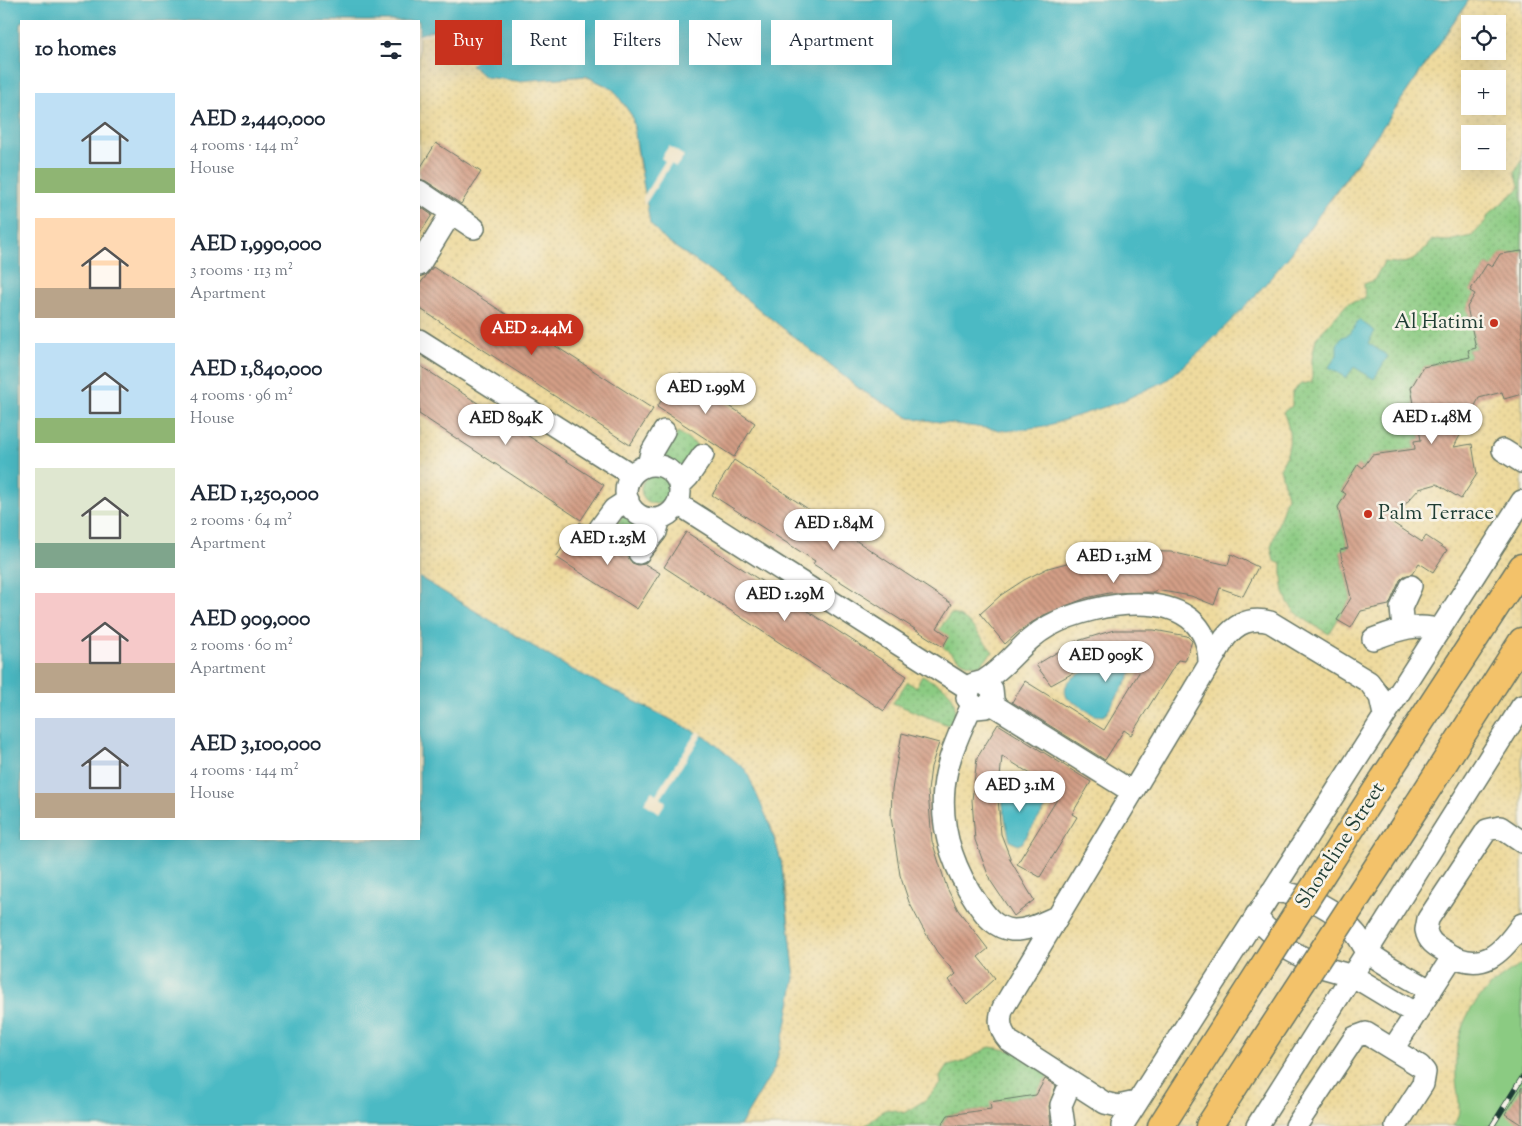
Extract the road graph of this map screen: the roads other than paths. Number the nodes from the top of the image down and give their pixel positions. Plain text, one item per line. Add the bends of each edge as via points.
1 (420, 192) edge
2 (451, 213) junction
3 (474, 228) dead end
4 (420, 263) edge
5 (420, 341) edge
6 (664, 432) dead end
7 (1503, 450) dead end
8 (703, 455) dead end
9 (1522, 462) edge
10 (640, 470) junction
11 (679, 495) junction
12 (628, 500) junction
13 (1522, 501) edge
14 (660, 518) junction
15 (600, 528) dead end
16 (639, 554) dead end
17 (1522, 567) edge
18 (1410, 586) dead end
19 (1404, 629) junction
20 (1440, 630) junction
21 (1373, 639) dead end
22 (1522, 640) edge
23 (1209, 664) junction
24 (978, 695) junction
25 (1522, 706) edge
26 (1384, 715) junction
27 (1131, 791) junction
28 (1522, 842) edge
29 (1272, 891) junction
30 (1256, 915) junction
31 (1056, 917) junction
32 (1522, 924) edge
33 (1368, 951) junction
34 (1452, 956) junction
35 (1353, 976) junction
36 (1431, 991) junction
37 (1416, 1014) junction
38 (1393, 1049) junction
39 (1067, 1090) dead end
40 (1136, 1102) junction
41 (1064, 1126) edge
42 (1122, 1126) edge
43 (1161, 1126) edge
44 (1209, 1126) edge
45 (1257, 1126) edge
46 (1296, 1126) edge
47 (1396, 1126) edge

1 - 2 street
2 - 3 street
2 - 4 street
5 - 10 street
6 - 10 street
7 - 9 street
8 - 11 street
10 - 11 street via 668,468 675,475
10 - 12 street via 627,484
11 - 14 street via 672,511
11 - 24 street
12 - 14 street via 639,515
12 - 15 street via 614,509
13 - 20 street
14 - 16 street via 656,532
17 - 43 main road, Shoreline Street, bridge
18 - 19 street via 1401,608
19 - 20 street via 1426,626
19 - 21 street
20 - 26 street
22 - 44 main road, Shoreline Street, bridge
23 - 24 street via 1205,640 1185,615 1159,607 1120,604 1083,611 1047,627 1017,650
23 - 26 street via 1225,638 1237,626 1253,620 1270,622 1369,682 1380,697
23 - 27 street
24 - 27 street
24 - 31 street via 952,751 944,788 945,826 954,863 983,911 1000,926 1022,930
25 - 33 street
26 - 29 street
27 - 31 street
28 - 34 street via 1500,827 1487,830 1428,919 1426,930 1429,940
29 - 30 street
29 - 33 street via 1310,899 1328,908 1344,920
30 - 35 street via 1291,951 1321,967
30 - 40 street
31 - 40 street via 1003,1008 1000,1023 1003,1033 1013,1044 1108,1104 1118,1106
32 - 34 street via 1501,952 1490,959 1464,961
33 - 35 street
33 - 36 street
34 - 36 street
35 - 37 street
35 - 45 street
36 - 37 street
37 - 38 street
38 - 46 street via 1370,1034 1362,1033 1355,1037
38 - 47 street via 1420,1066 1425,1076
39 - 41 street via 1061,1105
40 - 42 street

